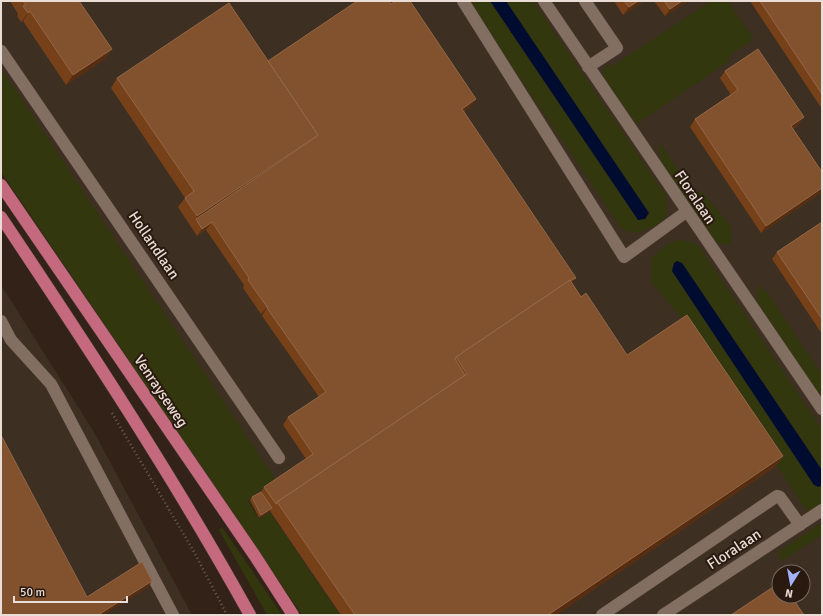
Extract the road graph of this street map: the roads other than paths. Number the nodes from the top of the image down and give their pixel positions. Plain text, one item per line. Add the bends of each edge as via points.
1 (463, 1) edge
2 (544, 1) edge
3 (584, 1) edge
4 (1, 51) edge
5 (588, 67) junction
6 (1, 185) edge
7 (686, 212) junction
8 (1, 217) edge
9 (1, 321) edge
10 (822, 409) edge
11 (279, 458) dead end
12 (822, 510) edge
13 (800, 525) junction
14 (173, 615) edge
15 (250, 615) edge
16 (293, 615) edge
17 (602, 615) edge
18 (663, 615) edge

1 - 7 street via 624,257
2 - 5 street, Floralaan
3 - 5 street via 617,48
4 - 11 street, Hollandlaan
5 - 7 street, Floralaan
6 - 16 main road, Venrayseweg
7 - 10 street, Floralaan
8 - 15 main road via 101,366
9 - 14 street via 11,340 51,384
12 - 13 street, Floralaan
13 - 17 street via 777,496
13 - 18 street, Floralaan

